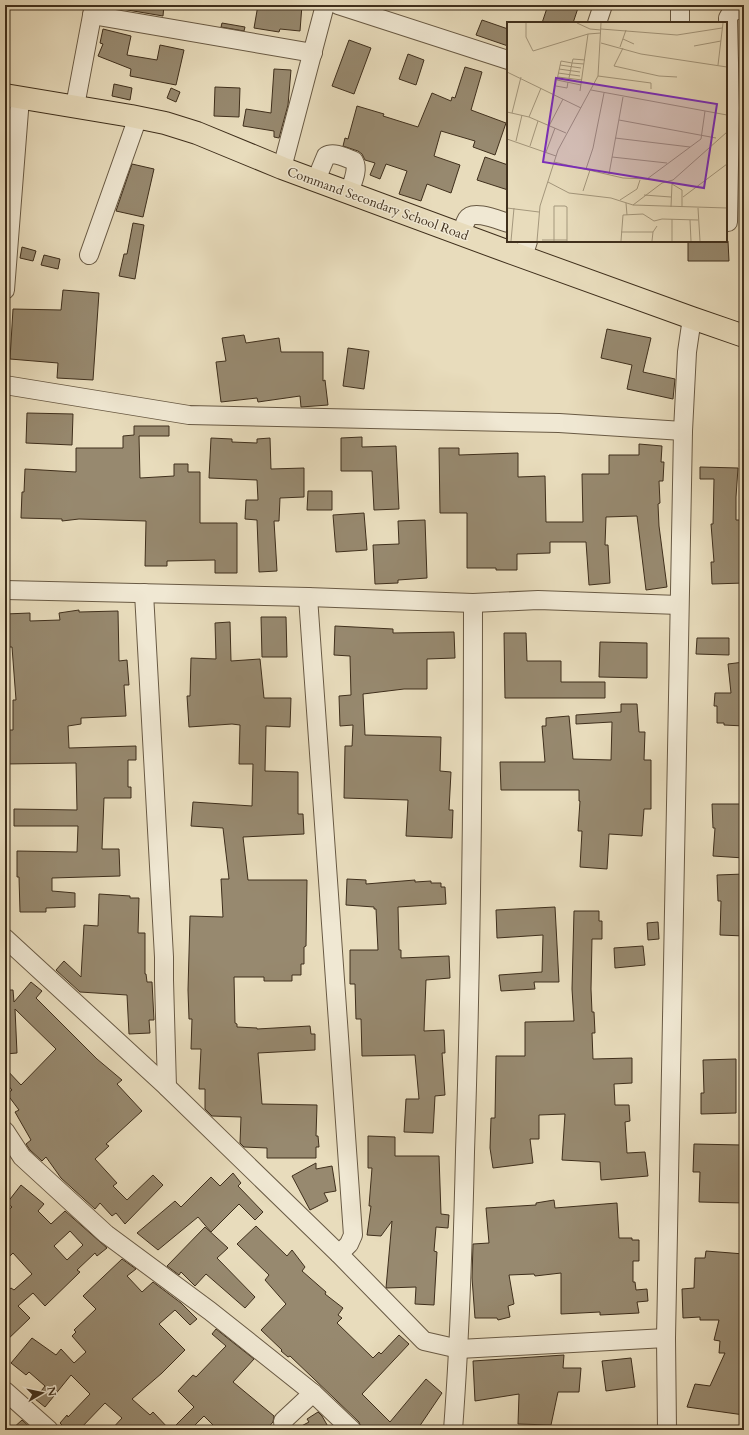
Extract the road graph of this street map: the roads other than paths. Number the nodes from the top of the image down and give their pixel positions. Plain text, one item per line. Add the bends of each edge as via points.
1 (325, 5) edge
2 (338, 5) edge
3 (603, 5) edge
4 (744, 9) edge
5 (93, 10) edge
6 (597, 22) edge
7 (313, 53) junction
8 (507, 60) edge
9 (12, 97) edge
10 (75, 106) junction
11 (728, 108) edge
12 (138, 117) junction
13 (282, 168) junction
14 (316, 180) junction
15 (350, 193) junction
16 (733, 222) edge
17 (507, 223) edge
18 (507, 231) edge
19 (461, 234) junction
20 (501, 249) junction
21 (525, 249) edge
22 (89, 255) dead end
23 (5, 290) edge
24 (692, 318) junction
25 (744, 336) edge
26 (5, 385) edge
27 (683, 431) junction
28 (5, 590) edge
29 (144, 593) junction
30 (308, 597) junction
31 (473, 603) junction
32 (680, 605) junction
33 (5, 938) edge
34 (167, 1087) junction
35 (5, 1131) edge
36 (14, 1156) edge
37 (339, 1254) junction
38 (666, 1338) junction
39 (459, 1349) junction
40 (5, 1391) edge
41 (313, 1393) junction
42 (49, 1430) edge
43 (284, 1430) edge
44 (352, 1430) edge
45 (453, 1430) edge
46 (667, 1430) edge

1 - 7 street
2 - 8 street
3 - 6 street
4 - 11 street via 732,11 728,18
5 - 7 street
5 - 10 street
7 - 13 street
9 - 10 main road, Command Secondary School Road
9 - 23 street
10 - 12 main road, Command Secondary School Road
11 - 16 street
12 - 13 main road, Command Secondary School Road via 197,133
12 - 22 street
13 - 14 main road, Command Secondary School Road
14 - 15 main road, Command Secondary School Road
14 - 15 street via 329,154 354,161 356,169
15 - 19 main road, Command Secondary School Road
17 - 19 street via 478,214 471,215
18 - 20 street
19 - 20 main road, Command Secondary School Road
20 - 21 main road, Command Secondary School Road
21 - 24 main road, Command Secondary School Road
24 - 25 main road, Command Secondary School Road
24 - 27 street via 687,352
26 - 27 street via 189,415 559,423
27 - 32 street
28 - 29 street
29 - 30 street
29 - 34 street via 164,957
30 - 31 street
30 - 37 street via 353,1235 349,1244
31 - 32 street via 538,600
31 - 39 street via 469,1045
32 - 38 street
33 - 34 street
34 - 37 street
35 - 36 street
36 - 41 street via 106,1234 210,1311
37 - 39 street via 424,1341
38 - 39 street
38 - 46 street
39 - 45 street
40 - 42 street
41 - 43 street via 283,1421
41 - 44 street

